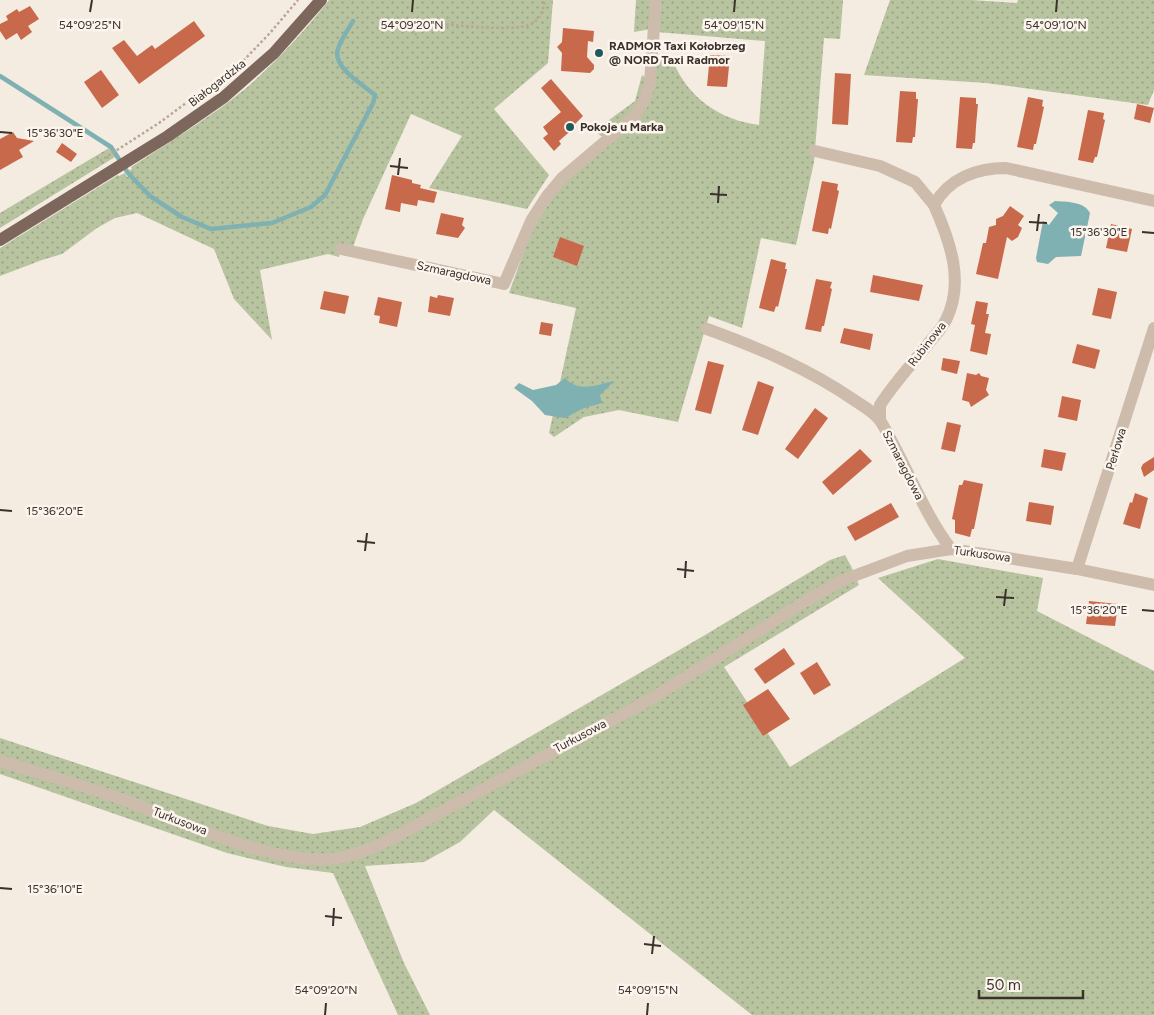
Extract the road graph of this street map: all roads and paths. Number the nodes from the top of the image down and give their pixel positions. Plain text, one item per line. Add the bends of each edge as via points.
1 (298, 0) edge
2 (321, 0) edge
3 (545, 0) edge
4 (656, 0) edge
5 (415, 35) dead end
6 (815, 151) dead end
7 (100, 161) dead end
8 (1154, 200) edge
9 (934, 205) junction
10 (0, 240) edge
11 (341, 249) dead end
12 (1154, 328) edge
13 (707, 329) dead end
14 (880, 420) junction
15 (951, 548) junction
16 (1077, 569) junction
17 (1154, 585) edge
18 (0, 761) edge

1 - 7 path via 244,60
2 - 10 main road, Białogardzka via 274,53 233,90 128,162
3 - 5 path via 538,19 532,25 434,24 422,27
4 - 11 street, Szmaragdowa via 648,92 640,110 551,190 531,222 504,284
6 - 9 street, Rubinowa via 880,166 915,182
8 - 9 street via 998,168 957,180
9 - 14 street, Rubinowa via 945,229 956,273 954,300 946,321 883,400
12 - 16 street, Perłowa
13 - 14 street, Szmaragdowa via 806,370
14 - 15 street, Szmaragdowa via 936,528
15 - 16 street, Turkusowa
15 - 18 street, Turkusowa via 907,556 843,580 651,699 385,842 337,858 301,858 230,840 124,800
16 - 17 street, Turkusowa

